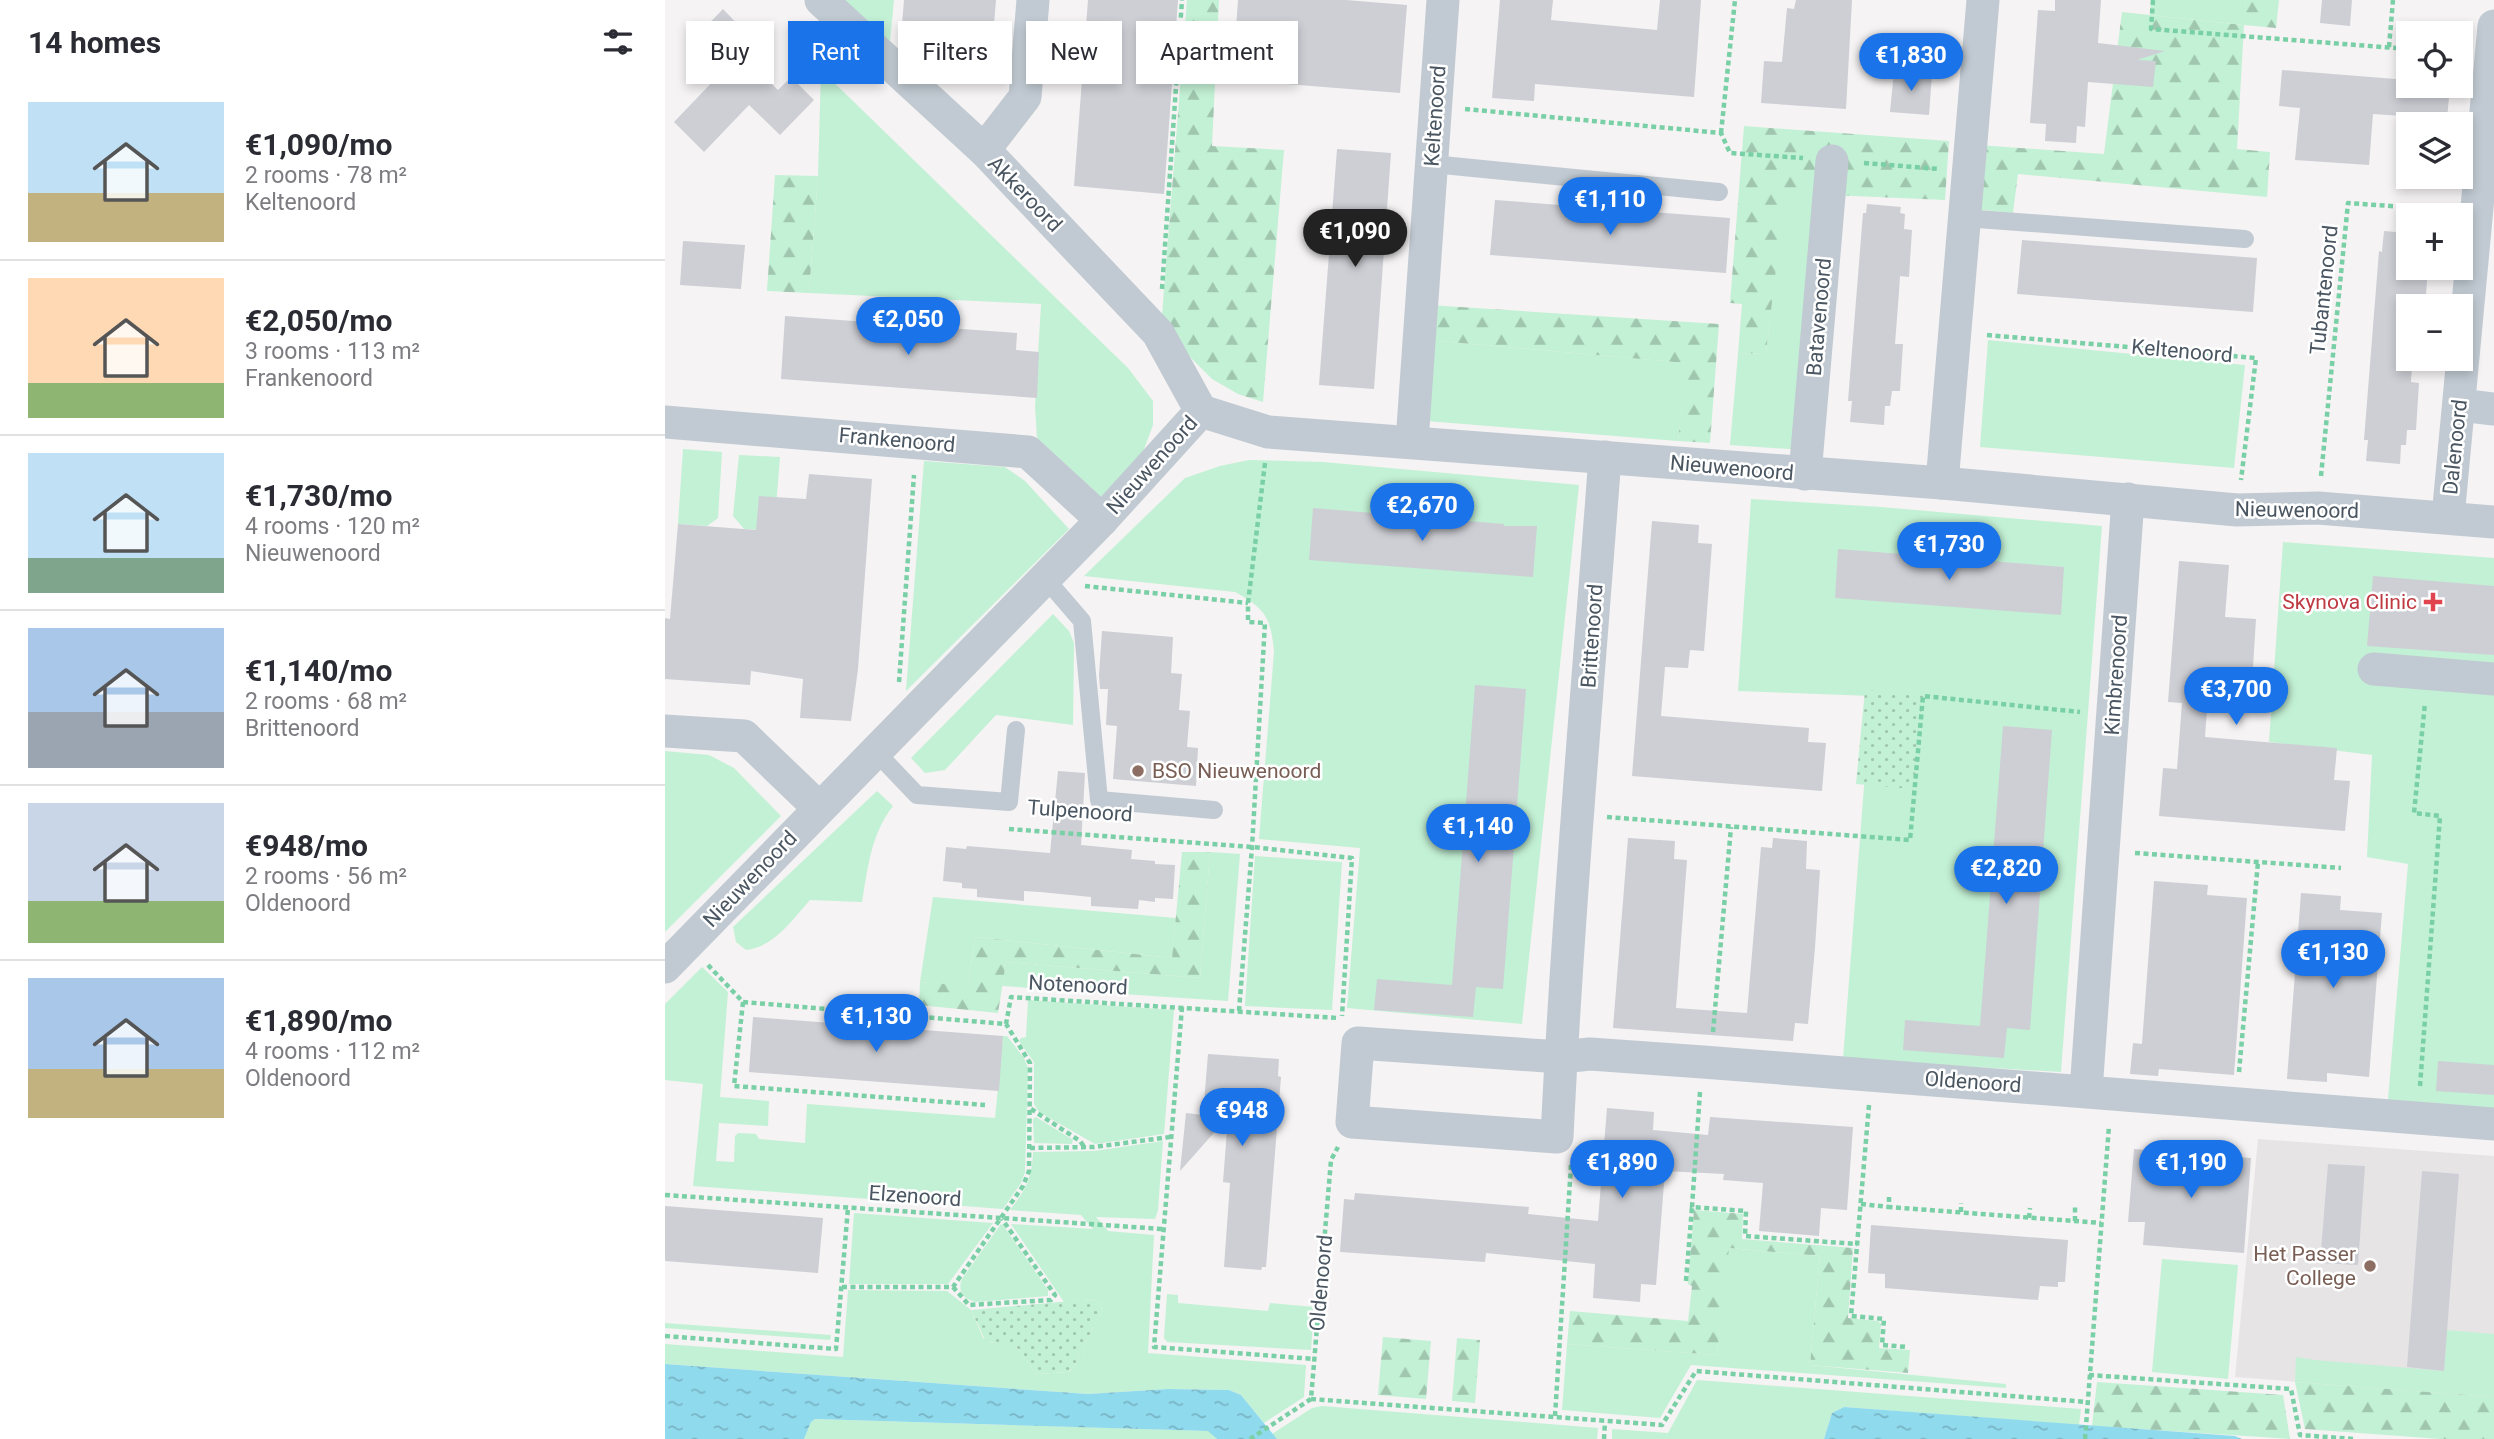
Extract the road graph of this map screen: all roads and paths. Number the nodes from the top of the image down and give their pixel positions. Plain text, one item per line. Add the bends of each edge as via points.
1 (821, 0) edge
2 (1033, 0) edge
3 (1182, 0) edge
4 (1443, 0) edge
5 (1735, 0) edge
6 (1983, 0) edge
7 (2153, 0) edge
8 (2393, 0) edge
9 (2494, 26) edge
10 (2389, 47) junction
11 (2396, 47) edge
12 (1436, 106) junction
13 (1721, 134) junction
14 (984, 150) junction
15 (1832, 161) junction
16 (1432, 164) junction
17 (1968, 172) junction
18 (1719, 192) dead end
19 (2477, 213) junction
20 (1964, 218) junction
21 (2245, 239) dead end
22 (2484, 252) edge
23 (1955, 332) junction
24 (1159, 333) junction
25 (2460, 405) junction
26 (2494, 409) edge
27 (1201, 411) junction
28 (665, 422) edge
29 (1268, 432) junction
30 (917, 442) junction
31 (1412, 442) junction
32 (1605, 457) junction
33 (1805, 474) junction
34 (1942, 483) junction
35 (2128, 499) junction
36 (2318, 508) junction
37 (2237, 510) junction
38 (2448, 517) junction
39 (1102, 520) junction
40 (2494, 522) edge
41 (1049, 573) junction
42 (1248, 603) junction
43 (2374, 669) dead end
44 (2428, 673) junction
45 (2494, 678) edge
46 (2113, 715) junction
47 (1016, 730) dead end
48 (665, 731) edge
49 (886, 742) junction
50 (819, 808) junction
51 (1214, 810) dead end
52 (1578, 815) junction
53 (1731, 827) junction
54 (1001, 828) dead end
55 (1252, 847) junction
56 (2103, 851) junction
57 (2258, 862) junction
58 (2341, 868) dead end
59 (676, 956) edge
60 (743, 1002) junction
61 (1182, 1007) junction
62 (1238, 1011) junction
63 (1006, 1024) junction
64 (1350, 1030) junction
65 (1561, 1057) junction
66 (1707, 1062) junction
67 (1872, 1075) junction
68 (2099, 1093) junction
69 (2236, 1104) junction
70 (985, 1105) dead end
71 (1030, 1109) junction
72 (2417, 1118) junction
73 (1352, 1122) junction
74 (2494, 1124) edge
75 (1170, 1137) junction
76 (1557, 1137) junction
77 (1085, 1147) junction
78 (1030, 1148) junction
79 (665, 1195) edge
80 (1889, 1197) dead end
81 (1961, 1203) dead end
82 (1861, 1204) junction
83 (1889, 1206) junction
84 (1692, 1207) junction
85 (2075, 1207) dead end
86 (848, 1208) junction
87 (2030, 1208) dead end
88 (1961, 1212) junction
89 (1001, 1218) junction
90 (2029, 1218) junction
91 (2074, 1221) junction
92 (2101, 1223) junction
93 (1162, 1229) junction
94 (1857, 1244) junction
95 (1686, 1281) dead end
96 (842, 1287) junction
97 (953, 1287) junction
98 (665, 1336) edge
99 (1908, 1347) dead end
100 (1315, 1359) junction
101 (2089, 1375) junction
102 (1311, 1398) junction
103 (2088, 1402) junction
104 (1555, 1416) junction
105 (1605, 1422) junction
106 (1249, 1439) edge
107 (1604, 1439) edge
108 (2085, 1439) edge
109 (2354, 1439) edge

1 - 14 street, Akkeroord
2 - 14 street via 1025,97
3 - 24 path
4 - 12 street, Keltenoord
5 - 13 path
6 - 17 street
7 - 10 path via 2151,29
8 - 10 path
9 - 19 street, Dalenoord
10 - 11 path
12 - 13 path
12 - 16 street, Keltenoord
13 - 15 path via 1730,153
14 - 24 street, Akkeroord
15 - 17 path
15 - 33 street, Batavenoord
16 - 18 lane
16 - 31 street, Keltenoord
17 - 20 street
19 - 22 street, Dalenoord
19 - 36 path, Tubantenoord via 2349,203
20 - 21 lane
20 - 23 street
22 - 25 street, Dalenoord
23 - 34 street
23 - 37 path, Keltenoord via 2256,358
24 - 27 street, Akkeroord
25 - 26 street
25 - 38 street, Dalenoord
27 - 29 street, Nieuwenoord
27 - 39 street, Nieuwenoord
28 - 30 street, Frankenoord
29 - 31 street, Nieuwenoord
29 - 42 path
30 - 39 street, Frankenoord via 1028,452
30 - 49 path
31 - 32 street, Nieuwenoord
32 - 33 street, Nieuwenoord
32 - 52 street, Brittenoord
33 - 34 street, Nieuwenoord
34 - 35 street, Nieuwenoord
35 - 37 street, Nieuwenoord
35 - 46 street, Kimbrenoord
36 - 37 street, Nieuwenoord
36 - 38 street, Nieuwenoord
38 - 40 street, Nieuwenoord
39 - 41 street, Nieuwenoord
41 - 42 path via 1079,585
41 - 49 street, Nieuwenoord
41 - 51 lane via 1082,621 1099,800
42 - 55 path via 1248,622 1265,623
43 - 44 street
44 - 45 street
44 - 72 path via 2414,813 2440,816
46 - 53 path via 1923,696 1910,840
46 - 56 street, Kimbrenoord
47 - 49 lane, Tulpenoord via 1009,802 917,795
48 - 50 street via 744,736
49 - 50 street, Nieuwenoord
50 - 59 street, Nieuwenoord
52 - 53 path
52 - 65 street, Brittenoord
53 - 66 path
54 - 55 path, Tulpenoord
55 - 62 path
55 - 64 path, Tulpenoord via 1352,858
56 - 57 path
56 - 68 street, Kimbrenoord
57 - 58 path
57 - 69 path
59 - 60 path
60 - 63 path
60 - 70 path via 734,1086
61 - 62 path
61 - 63 path, Notenoord via 1011,997
61 - 75 path
62 - 64 path
63 - 71 path via 1030,1063
64 - 65 street, Oldenoord
64 - 73 street
65 - 66 street, Oldenoord via 1591,1054
65 - 76 street
66 - 67 street, Oldenoord
66 - 84 path
67 - 68 street, Oldenoord
67 - 82 path
68 - 69 street, Oldenoord
68 - 92 path
69 - 72 street, Oldenoord
71 - 77 path
71 - 78 path
72 - 74 street, Oldenoord
73 - 76 street
73 - 100 path, Oldenoord via 1331,1160
75 - 77 path
75 - 93 path
76 - 104 path via 1572,1159
77 - 78 path
78 - 89 path via 1023,1186
79 - 86 path, Elzenoord
80 - 83 path
81 - 88 path
82 - 83 path
82 - 94 path
83 - 88 path
84 - 94 path via 1746,1211 1745,1236
84 - 95 path
85 - 91 path
86 - 89 path, Elzenoord
86 - 96 path
87 - 90 path
88 - 90 path
89 - 93 path, Elzenoord
89 - 97 path
89 - 97 path via 1055,1295 1051,1300 969,1305
90 - 91 path
91 - 92 path
92 - 101 path
93 - 100 path via 1154,1347
94 - 99 path via 1851,1317 1884,1319 1882,1345
96 - 97 path
96 - 98 path via 836,1349
100 - 102 path, Oldenoord
101 - 103 path
101 - 109 path via 2291,1389 2300,1435
102 - 104 path
102 - 106 path
103 - 105 path via 1696,1371 1662,1425
103 - 108 path
104 - 105 path
105 - 107 path

